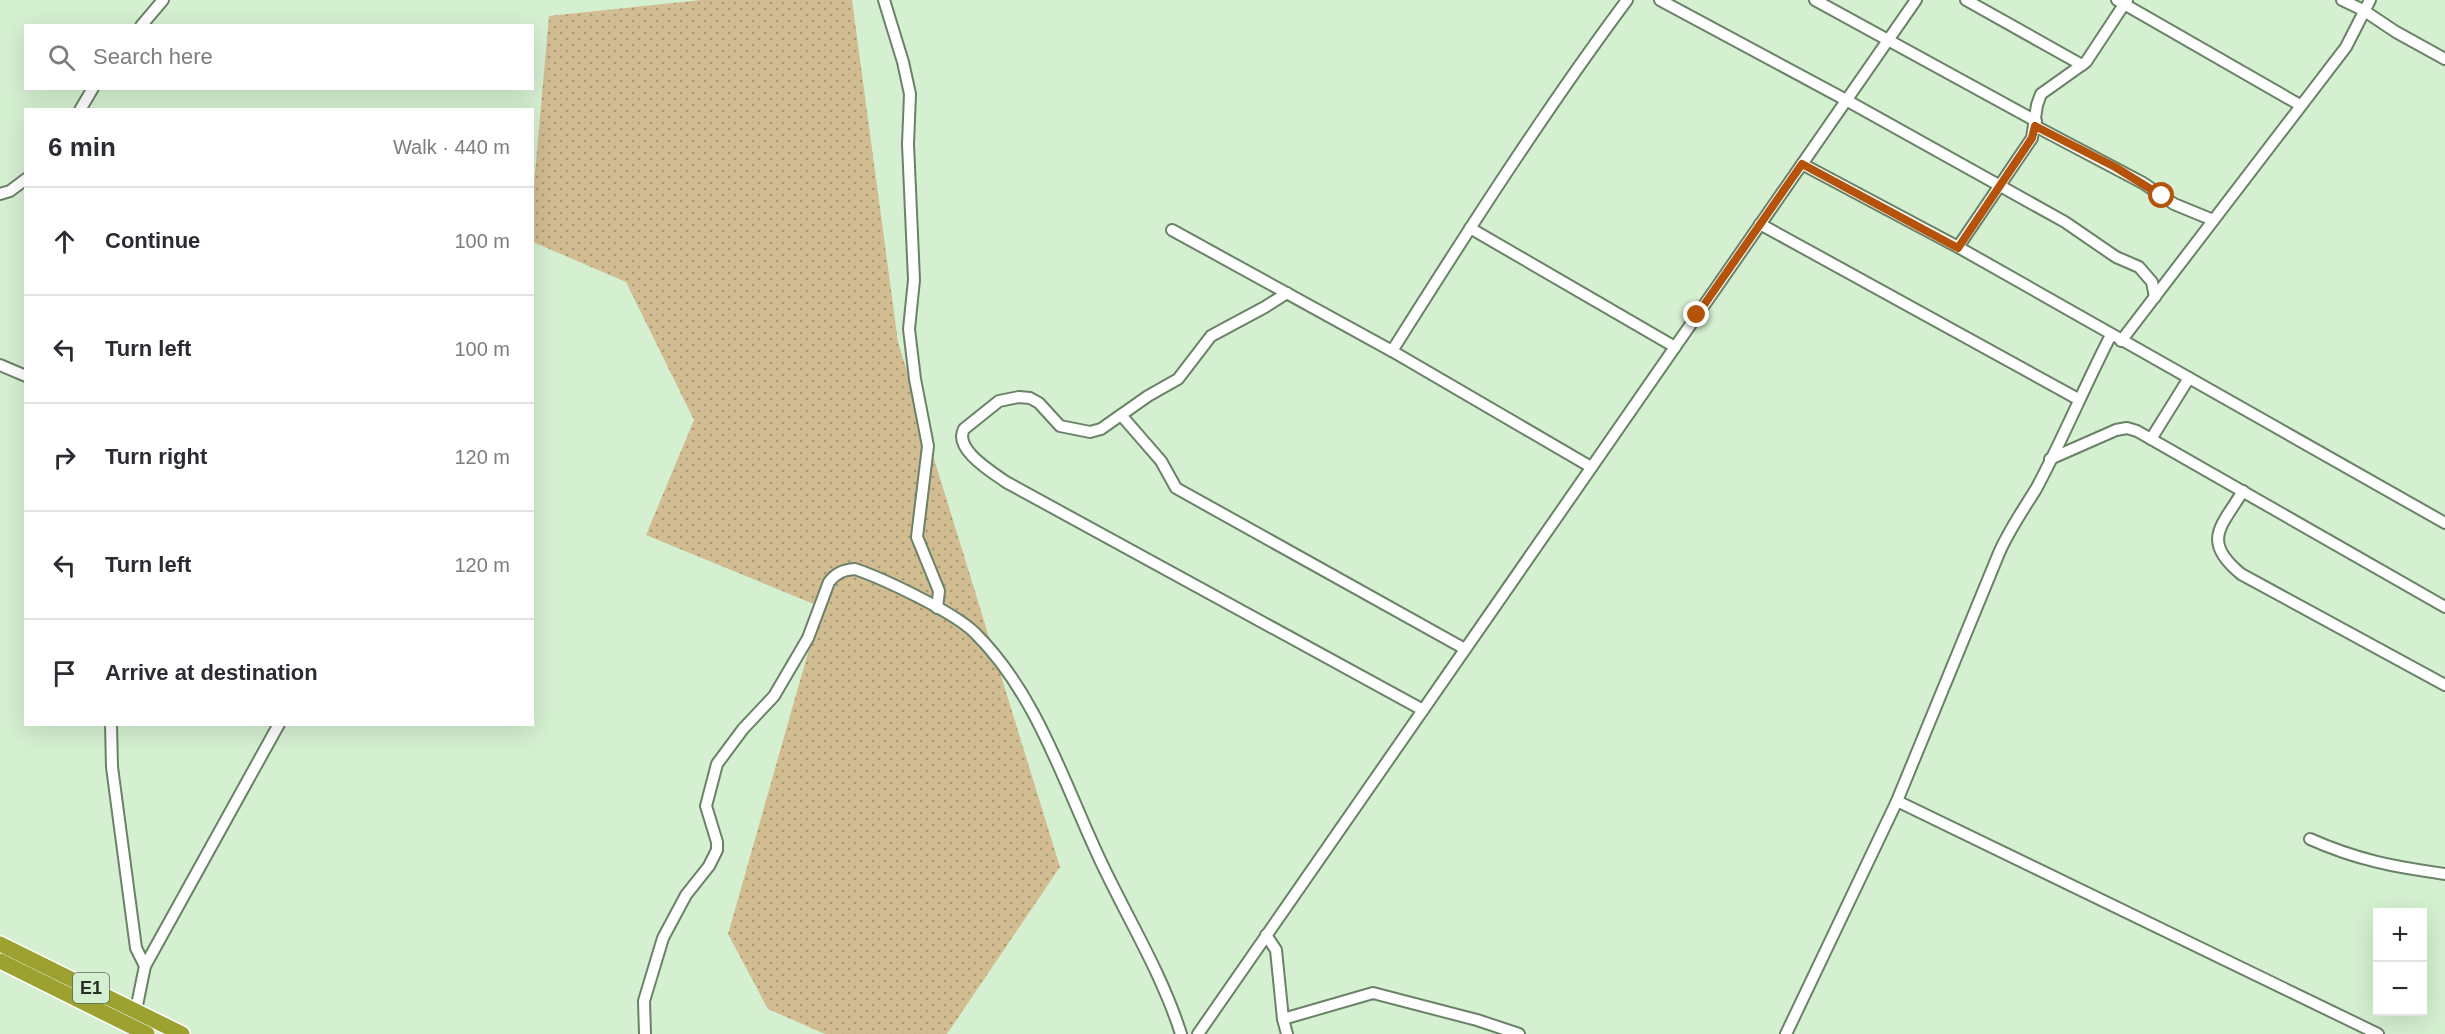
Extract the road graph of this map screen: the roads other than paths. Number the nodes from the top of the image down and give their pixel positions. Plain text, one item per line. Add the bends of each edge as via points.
1 (163, 0) edge
2 (884, 0) edge
3 (1627, 0) edge
4 (1660, 0) edge
5 (1815, 0) edge
6 (1916, 0) edge
7 (1966, 0) edge
8 (2342, 0) edge
9 (2370, 0) edge
10 (2123, 1) edge
11 (2363, 10) junction
12 (143, 24) edge
13 (1888, 40) junction
14 (2445, 59) edge
15 (2082, 65) junction
16 (92, 90) edge
17 (1846, 100) junction
18 (2300, 105) junction
19 (82, 108) edge
20 (2035, 123) junction
21 (1802, 164) junction
22 (24, 180) edge
23 (1998, 187) junction
24 (0, 194) edge
25 (2213, 220) junction
26 (1760, 224) junction
27 (1470, 228) junction
28 (1172, 230) dead end
29 (1958, 248) junction
30 (1287, 293) junction
31 (2155, 297) junction
32 (2116, 338) junction
33 (1675, 347) junction
34 (1392, 351) junction
35 (0, 365) edge
36 (24, 375) edge
37 (2189, 378) junction
38 (2078, 399) junction
39 (1121, 415) junction
40 (2151, 439) junction
41 (2050, 459) junction
42 (1591, 467) junction
43 (2243, 491) junction
44 (2445, 523) edge
45 (2445, 607) edge
46 (937, 608) junction
47 (1465, 649) junction
48 (2445, 685) edge
49 (1423, 710) junction
50 (111, 726) edge
51 (278, 726) edge
52 (1897, 801) junction
53 (2310, 839) dead end
54 (2445, 874) edge
55 (1266, 935) junction
56 (0, 944) edge
57 (0, 961) edge
58 (145, 966) junction
59 (136, 1010) junction
60 (1283, 1019) junction
61 (147, 1034) edge
62 (182, 1034) edge
63 (645, 1034) edge
64 (1181, 1034) edge
65 (1198, 1034) edge
66 (1287, 1034) edge
67 (1519, 1034) edge
68 (1786, 1034) edge
69 (2378, 1034) edge

1 - 12 street
2 - 46 street via 910,94 908,144 914,280 909,329 928,446 917,537 939,591
3 - 27 street
4 - 17 street
5 - 13 street
6 - 13 street
7 - 15 street
8 - 11 street
9 - 11 street
10 - 15 street
10 - 18 street
11 - 14 street
11 - 18 street via 2346,47
13 - 17 street
13 - 20 street
15 - 20 street via 2041,94
16 - 19 street
17 - 21 street
17 - 23 street
18 - 25 street
20 - 23 street via 2032,138
20 - 25 street via 2174,204
21 - 26 street
21 - 29 street
22 - 24 street
23 - 29 street
23 - 31 street via 2139,267 2152,282
25 - 31 street
26 - 33 street
26 - 38 street
27 - 33 street
27 - 34 street
28 - 30 street
29 - 32 street
30 - 34 street
30 - 39 street via 1211,336 1178,379
31 - 32 street
32 - 37 street
32 - 38 street
33 - 42 street
34 - 42 street
35 - 36 street
37 - 40 street
37 - 44 street
38 - 41 street
39 - 47 street via 1161,461 1176,488
39 - 49 street via 1090,432 1056,422 1030,398 1007,398 964,429 962,442 981,464 1006,482
40 - 41 street via 2132,429 2116,430
40 - 43 street
41 - 52 street via 2008,532
42 - 47 street
43 - 45 street
43 - 48 street via 2220,528 2217,542 2229,564
46 - 63 street via 855,569 834,575 829,582 808,638 774,696 717,764 706,806 717,850 663,938 644,1001
46 - 64 street via 975,633 1012,679 1045,735 1102,865 1159,977
47 - 49 street
49 - 55 street
50 - 58 street via 112,767 136,948
51 - 58 street
52 - 68 street
52 - 69 street
53 - 54 street via 2346,855
55 - 60 street via 1276,950
55 - 65 street
56 - 59 highway, E1
57 - 61 highway, E1
58 - 59 street
59 - 62 highway, E1
60 - 66 street
60 - 67 street via 1373,993

